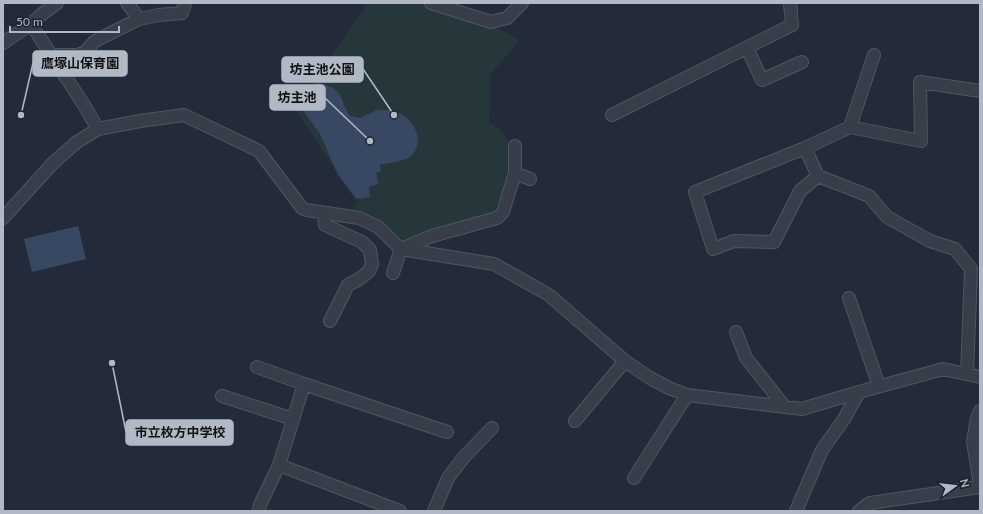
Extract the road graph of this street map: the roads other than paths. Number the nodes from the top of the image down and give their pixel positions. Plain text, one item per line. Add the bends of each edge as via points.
1 (57, 3) edge
2 (127, 3) edge
3 (185, 3) edge
4 (431, 3) edge
5 (522, 3) edge
6 (790, 3) edge
7 (138, 19) junction
8 (31, 24) junction
9 (3, 43) edge
10 (747, 48) junction
11 (51, 55) junction
12 (874, 55) dead end
13 (802, 62) dead end
14 (980, 91) edge
15 (612, 115) dead end
16 (850, 128) junction
17 (98, 129) junction
18 (516, 146) dead end
19 (805, 148) junction
20 (515, 173) junction
21 (818, 176) junction
22 (530, 179) dead end
23 (324, 213) junction
24 (3, 218) edge
25 (401, 249) junction
26 (393, 273) dead end
27 (975, 275) edge
28 (849, 298) dead end
29 (330, 321) dead end
30 (736, 332) dead end
31 (625, 361) junction
32 (257, 367) dead end
33 (967, 374) junction
34 (980, 377) edge
35 (304, 384) junction
36 (879, 386) junction
37 (859, 392) junction
38 (687, 395) junction
39 (222, 396) dead end
40 (785, 407) junction
41 (980, 411) edge
42 (293, 419) junction
43 (575, 421) dead end
44 (492, 428) dead end
45 (448, 432) dead end
46 (279, 465) junction
47 (634, 478) dead end
48 (980, 486) edge
49 (259, 511) edge
50 (400, 511) edge
51 (434, 511) edge
52 (796, 511) edge
53 (859, 511) edge

1 - 8 street
2 - 7 street
3 - 7 street via 182,13
4 - 5 street via 490,22 507,18
6 - 10 street via 792,25
7 - 11 street via 95,41 85,52 77,55
8 - 9 street
8 - 11 street
10 - 13 street via 762,80
10 - 15 street
11 - 17 street
12 - 16 street
14 - 16 street via 920,82 921,141
16 - 19 street
17 - 23 street via 184,115 259,151 302,208
17 - 24 street via 77,142 53,163
18 - 20 street
19 - 21 street
19 - 21 street via 695,192 713,249 734,241 774,242 800,191
20 - 22 street
20 - 25 street via 502,212 497,218 432,236
21 - 27 street via 869,196 887,217 930,241 955,249
23 - 25 street via 358,218 378,227
23 - 29 street via 325,225 362,242 370,250 372,264 369,271 348,285
25 - 26 street
25 - 31 street via 494,264 549,295
27 - 33 street
28 - 36 street
30 - 40 street via 746,358
31 - 38 street via 650,378
31 - 43 street
32 - 35 street
33 - 34 street
33 - 36 street via 942,369
35 - 42 street
35 - 45 street
36 - 37 street
37 - 40 street via 802,409
37 - 52 street via 822,450
38 - 40 street
38 - 47 street
39 - 42 street
41 - 48 street via 973,442
42 - 46 street
44 - 51 street via 448,478
46 - 49 street
46 - 50 street
48 - 53 street via 870,503

